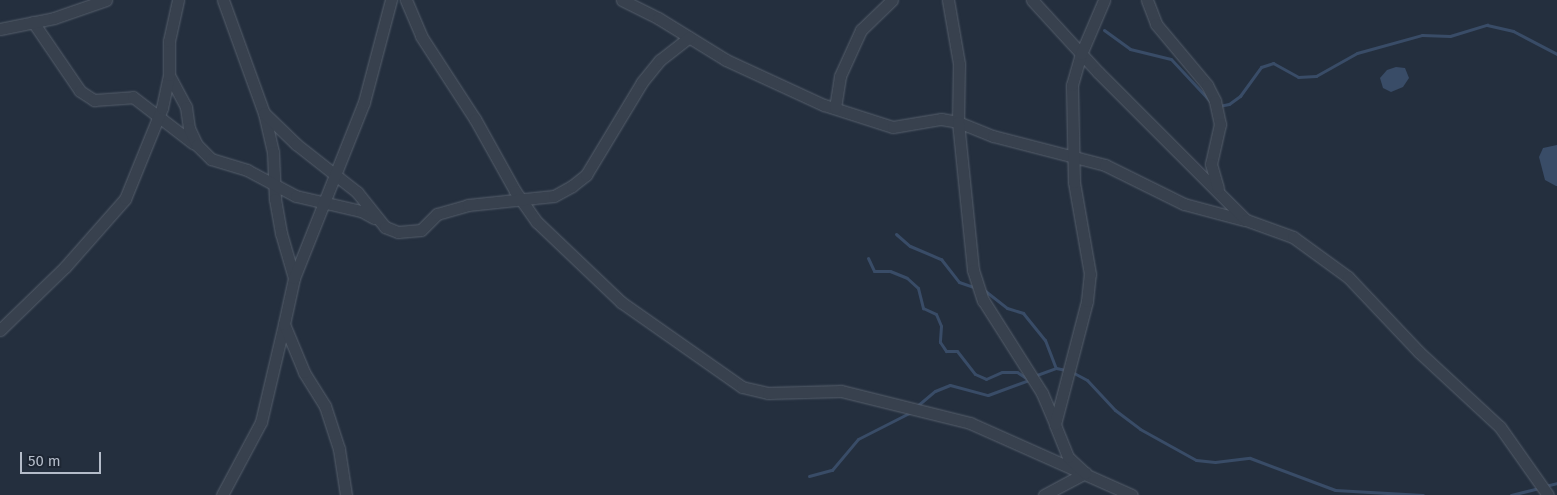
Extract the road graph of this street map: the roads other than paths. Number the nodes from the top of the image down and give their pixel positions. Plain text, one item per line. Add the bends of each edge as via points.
1 (106, 0) edge
2 (178, 0) edge
3 (223, 0) edge
4 (391, 0) edge
5 (406, 0) edge
6 (622, 0) edge
7 (892, 0) edge
8 (948, 0) edge
9 (1032, 0) edge
10 (1104, 0) edge
11 (1147, 0) edge
12 (33, 22) junction
13 (0, 29) edge
14 (689, 37) junction
15 (1081, 54) junction
16 (169, 75) junction
17 (835, 108) junction
18 (264, 113) junction
19 (158, 118) junction
20 (958, 122) junction
21 (197, 145) junction
22 (1072, 155) junction
23 (336, 173) junction
24 (274, 186) junction
25 (1220, 193) junction
26 (522, 201) junction
27 (325, 203) junction
28 (376, 219) junction
29 (1246, 220) junction
30 (294, 278) junction
31 (284, 324) junction
32 (0, 330) edge
33 (1055, 424) junction
34 (1085, 473) junction
35 (222, 495) edge
36 (346, 495) edge
37 (1044, 495) edge
38 (1132, 495) edge
39 (1548, 495) edge

1 - 12 street
2 - 16 street via 169,41
3 - 18 street
4 - 23 street via 364,102
5 - 26 street via 422,36
6 - 14 street
7 - 17 street via 861,30 840,76
8 - 20 street via 959,64
9 - 15 street
10 - 15 street
11 - 25 street via 1156,24 1207,85 1215,101 1220,124 1211,164
12 - 13 street
12 - 19 street via 80,91 94,100 133,97
14 - 17 street via 726,60
14 - 26 street via 660,60 642,82 586,175 554,196
15 - 22 street via 1072,85
15 - 25 street
16 - 19 street
16 - 21 street via 186,107 189,128
17 - 20 street via 893,127 941,119
18 - 23 street via 296,144
18 - 24 street via 273,152
19 - 21 street via 174,126
19 - 32 street via 125,199 114,214
20 - 22 street via 993,136
20 - 33 street via 973,270 981,294 1042,393
21 - 24 street via 211,159 247,170
22 - 29 street via 1105,165 1184,204
22 - 33 street via 1090,274
23 - 27 street
23 - 28 street via 357,192
24 - 27 street
24 - 30 street via 281,233
25 - 29 street
26 - 28 street via 468,205 437,214 421,230 398,232
26 - 34 street via 555,240 621,302 742,387 768,393 841,391 921,409 970,423
27 - 28 street via 361,211
27 - 30 street
29 - 39 street via 1293,237 1348,277 1419,352 1500,427
30 - 31 street
31 - 35 street via 261,422
31 - 36 street via 304,372 324,406 339,449
33 - 34 street via 1068,457
34 - 37 street
34 - 38 street

